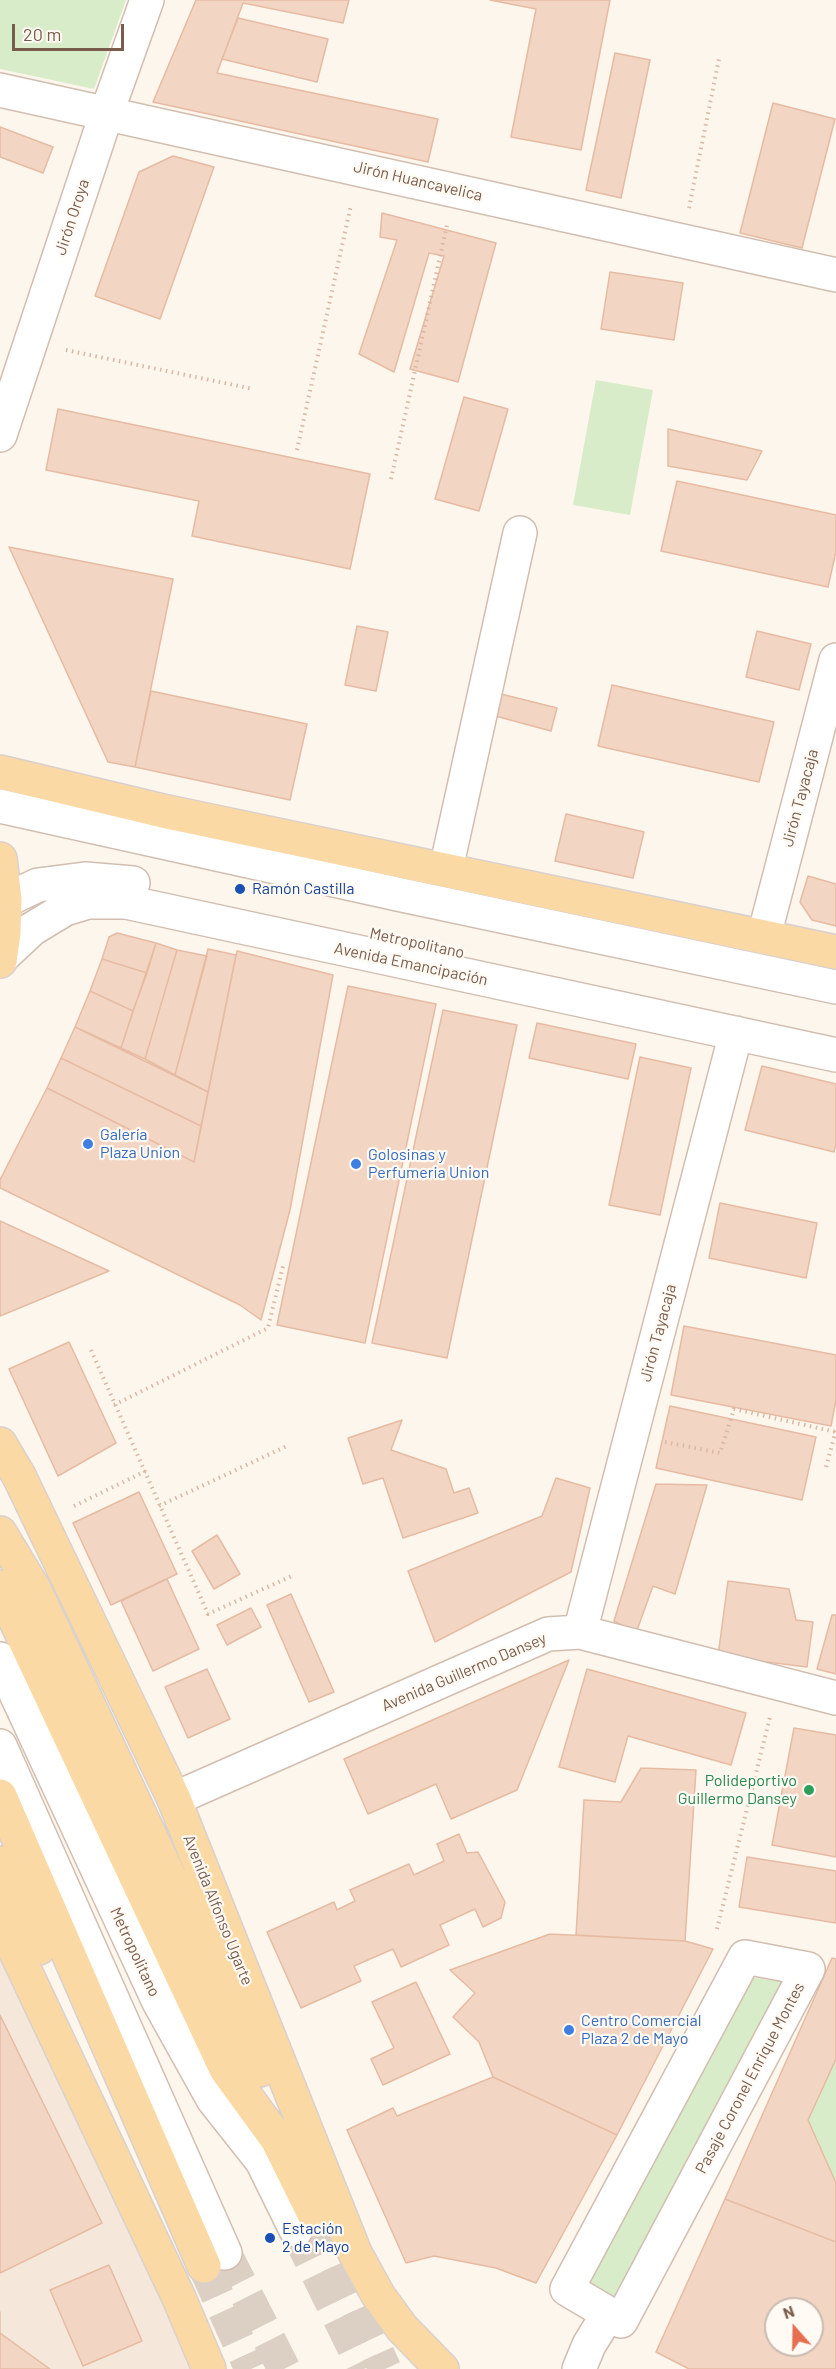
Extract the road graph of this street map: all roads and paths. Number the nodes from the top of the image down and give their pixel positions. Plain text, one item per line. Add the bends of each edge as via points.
1 (147, 0) edge
2 (719, 59) dead end
3 (0, 90) edge
4 (107, 112) junction
5 (359, 168) junction
6 (455, 190) junction
7 (682, 241) junction
8 (836, 275) edge
9 (31, 343) junction
10 (253, 390) dead end
11 (0, 435) edge
12 (297, 450) dead end
13 (391, 479) dead end
14 (520, 533) dead end
15 (836, 660) edge
16 (0, 772) edge
17 (0, 806) edge
18 (0, 859) edge
19 (446, 869) junction
20 (2, 901) edge
21 (764, 936) junction
22 (836, 952) edge
23 (0, 959) edge
24 (836, 987) edge
25 (836, 1033) edge
26 (736, 1034) junction
27 (836, 1055) edge
28 (283, 1266) dead end
29 (91, 1350) dead end
30 (114, 1405) junction
31 (836, 1431) edge
32 (632, 1435) junction
33 (0, 1444) edge
34 (287, 1446) dead end
35 (826, 1467) dead end
36 (146, 1471) junction
37 (159, 1506) junction
38 (40, 1522) junction
39 (0, 1533) edge
40 (294, 1575) dead end
41 (0, 1587) edge
42 (580, 1632) junction
43 (0, 1659) edge
44 (778, 1685) junction
45 (836, 1698) edge
46 (0, 1746) edge
47 (0, 1796) edge
48 (174, 1799) junction
49 (0, 1863) edge
50 (0, 1918) edge
51 (717, 1929) dead end
52 (306, 2225) joint
53 (355, 2253) junction
54 (215, 2259) joint
55 (178, 2298) junction
56 (608, 2314) junction
57 (209, 2369) edge
58 (442, 2369) edge
59 (579, 2369) edge

1 - 4 street, Jirón Oroya
2 - 7 path
3 - 4 street, Jirón Huancavelica
4 - 5 street, Jirón Huancavelica
4 - 9 street, Jirón Oroya
5 - 6 street, Jirón Huancavelica
5 - 12 path
6 - 7 street, Jirón Huancavelica
6 - 13 path
7 - 8 street, Jirón Huancavelica
9 - 10 path
9 - 11 street, Jirón Oroya
14 - 19 street
15 - 21 street, Jirón Tayacaja
16 - 19 main road via 163,811
17 - 24 street
18 - 20 main road
19 - 21 main road
20 - 23 main road via 4,933
20 - 25 street, Metropolitano via 38,885 85,879 118,881
21 - 22 main road
23 - 26 street, Avenida Emancipación via 54,914 88,902 112,901
26 - 27 street, Avenida Emancipación
26 - 32 street, Jirón Tayacaja
28 - 30 path via 268,1328
29 - 30 path
30 - 36 path
31 - 32 path via 734,1409 720,1453
31 - 35 path
32 - 42 street, Jirón Tayacaja
33 - 38 main road, Avenida Alfonso Ugarte
34 - 37 path
36 - 37 path
36 - 38 path
37 - 40 path via 208,1614
38 - 48 main road, Avenida Alfonso Ugarte
39 - 53 main road via 34,1589 280,2113
41 - 52 main road via 226,2068 277,2139
42 - 44 street, Avenida Guillermo Dansey
42 - 48 street, Avenida Guillermo Dansey via 548,1634 518,1646
43 - 52 street, Metropolitano via 159,2002 213,2099
44 - 45 street, Avenida Guillermo Dansey
44 - 51 path
46 - 54 street
47 - 54 main road
48 - 53 main road, Avenida Alfonso Ugarte
49 - 55 main road via 152,2195
50 - 55 main road
53 - 58 main road, Avenida Alfonso Ugarte via 402,2328
55 - 57 main road
56 - 56 street, Pasaje Coronel Enrique Montes via 621,2321 808,1969 745,1957 567,2289
56 - 59 street

